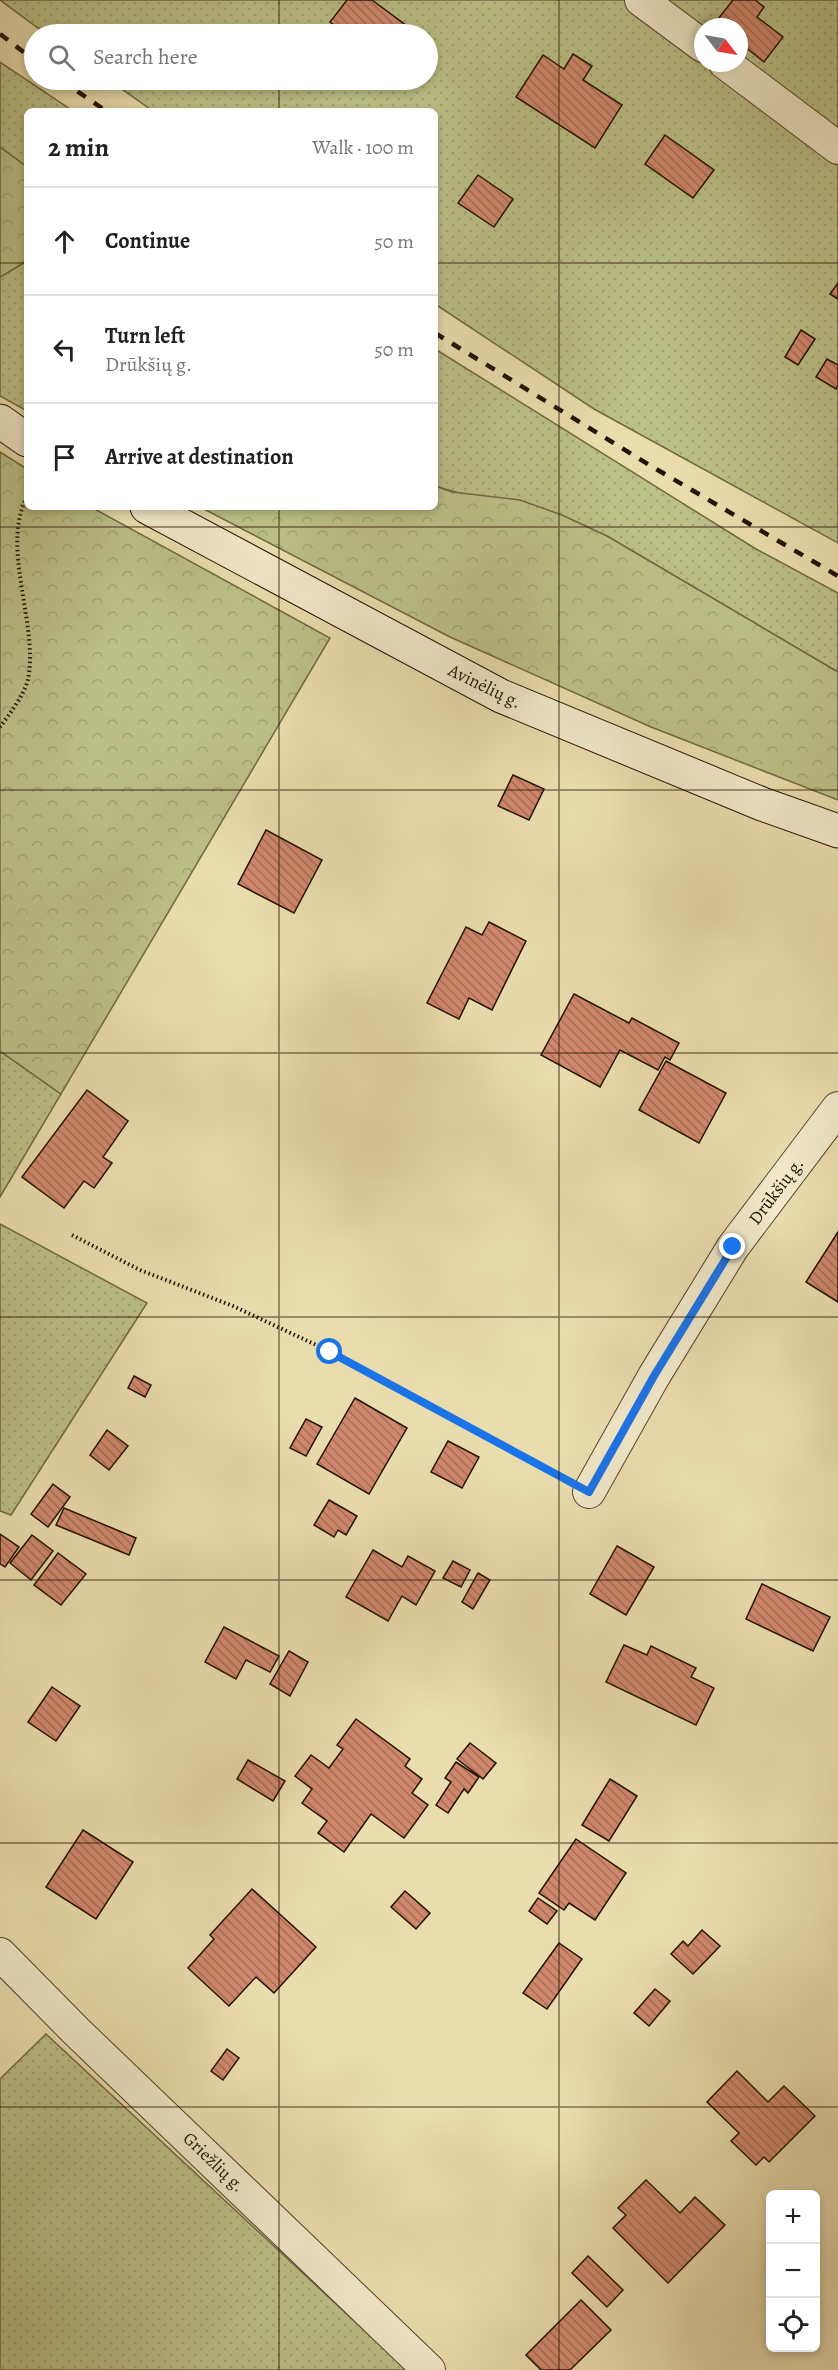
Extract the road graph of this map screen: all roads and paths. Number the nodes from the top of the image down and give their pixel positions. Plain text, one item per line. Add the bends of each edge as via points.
1 (641, 0) edge
2 (694, 39) edge
3 (737, 72) edge
4 (838, 148) edge
5 (0, 422) edge
6 (24, 438) edge
7 (24, 503) edge
8 (153, 510) edge
9 (0, 727) edge
10 (838, 831) edge
11 (838, 1108) edge
12 (72, 1235) dead end
13 (589, 1492) joint
14 (0, 1954) edge
15 (429, 2370) edge

1 - 2 street
3 - 4 street
5 - 6 main road
7 - 9 path via 16,538 29,655 28,681
8 - 10 main road, Avinėlių g. via 501,696 762,804
11 - 13 street, Drūkšių g. via 733,1247
12 - 13 path via 140,1270 232,1306 330,1352
14 - 15 street, Griežlių g.

